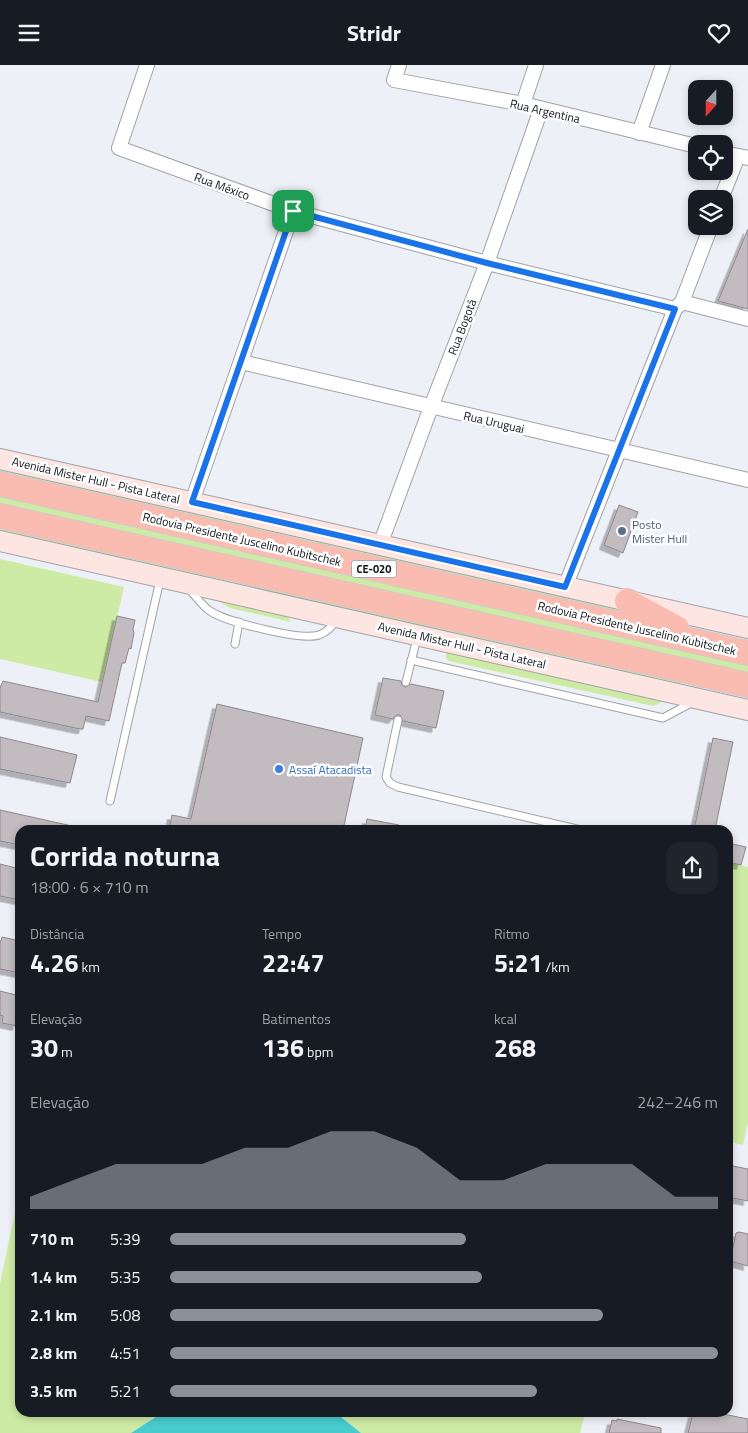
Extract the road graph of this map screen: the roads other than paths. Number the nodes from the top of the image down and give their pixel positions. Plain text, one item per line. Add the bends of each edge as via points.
1 (146, 65) edge
2 (399, 65) edge
3 (536, 65) edge
4 (663, 65) edge
5 (522, 104) junction
6 (541, 109) junction
7 (639, 133) junction
8 (688, 144) edge
9 (736, 156) edge
10 (724, 190) edge
11 (293, 211) junction
12 (707, 235) edge
13 (487, 263) junction
14 (679, 305) junction
15 (748, 319) edge
16 (241, 362) junction
17 (431, 407) junction
18 (620, 450) junction
19 (0, 459) edge
20 (748, 480) edge
21 (0, 484) edge
22 (192, 502) junction
23 (0, 516) edge
24 (0, 541) edge
25 (380, 545) junction
26 (161, 577) junction
27 (182, 581) junction
28 (565, 587) junction
29 (627, 601) junction
30 (338, 617) junction
31 (239, 622) junction
32 (748, 628) edge
33 (417, 635) junction
34 (235, 644) dead end
35 (718, 646) junction
36 (748, 653) edge
37 (411, 661) junction
38 (699, 673) junction
39 (406, 682) dead end
40 (748, 685) edge
41 (748, 697) edge
42 (699, 699) junction
43 (748, 709) edge
44 (398, 720) dead end
45 (110, 801) dead end
46 (560, 825) edge

1 - 11 street, Rua México via 119,148
2 - 5 street, Rua Argentina via 394,80
3 - 5 street
4 - 7 street
5 - 6 street, Rua Argentina
6 - 7 street, Rua Argentina
6 - 13 street, Rua Bogotá
7 - 8 street, Rua Argentina
9 - 10 street
11 - 13 street, Rua México
11 - 16 street
12 - 14 street
13 - 14 street, Rua México
13 - 17 street, Rua Bogotá
14 - 15 street, Rua México
14 - 18 street
16 - 17 street, Rua Uruguai
16 - 22 street
17 - 18 street, Rua Uruguai
17 - 25 street, Rua Bogotá
18 - 20 street, Rua Uruguai
18 - 28 street
19 - 22 main road, Avenida Mister Hull - Pista Lateral
21 - 35 highway, Rodovia Presidente Juscelino Kubitschek / CE-020
22 - 25 main road, Avenida Mister Hull - Pista Lateral
23 - 38 highway, CE-020
24 - 26 main road, Avenida Mister Hull - Pista Lateral
25 - 28 main road, Avenida Mister Hull - Pista Lateral
26 - 27 main road, Avenida Mister Hull - Pista Lateral
26 - 45 lane
27 - 30 main road, Avenida Mister Hull - Pista Lateral
27 - 31 lane via 210,611
28 - 29 main road, Avenida Mister Hull - Pista Lateral
29 - 32 main road, Avenida Mister Hull - Pista Lateral
29 - 35 highway
30 - 31 lane via 331,628 317,636 288,634
30 - 33 main road, Avenida Mister Hull - Pista Lateral
31 - 34 lane
33 - 37 lane
33 - 42 main road, Avenida Mister Hull - Pista Lateral
35 - 36 highway, Rodovia Presidente Juscelino Kubitschek / CE-020
37 - 39 lane
37 - 42 lane via 663,718
38 - 40 highway, CE-020
38 - 41 highway
42 - 43 main road, Avenida Mister Hull - Pista Lateral
44 - 46 lane via 386,777 390,783

